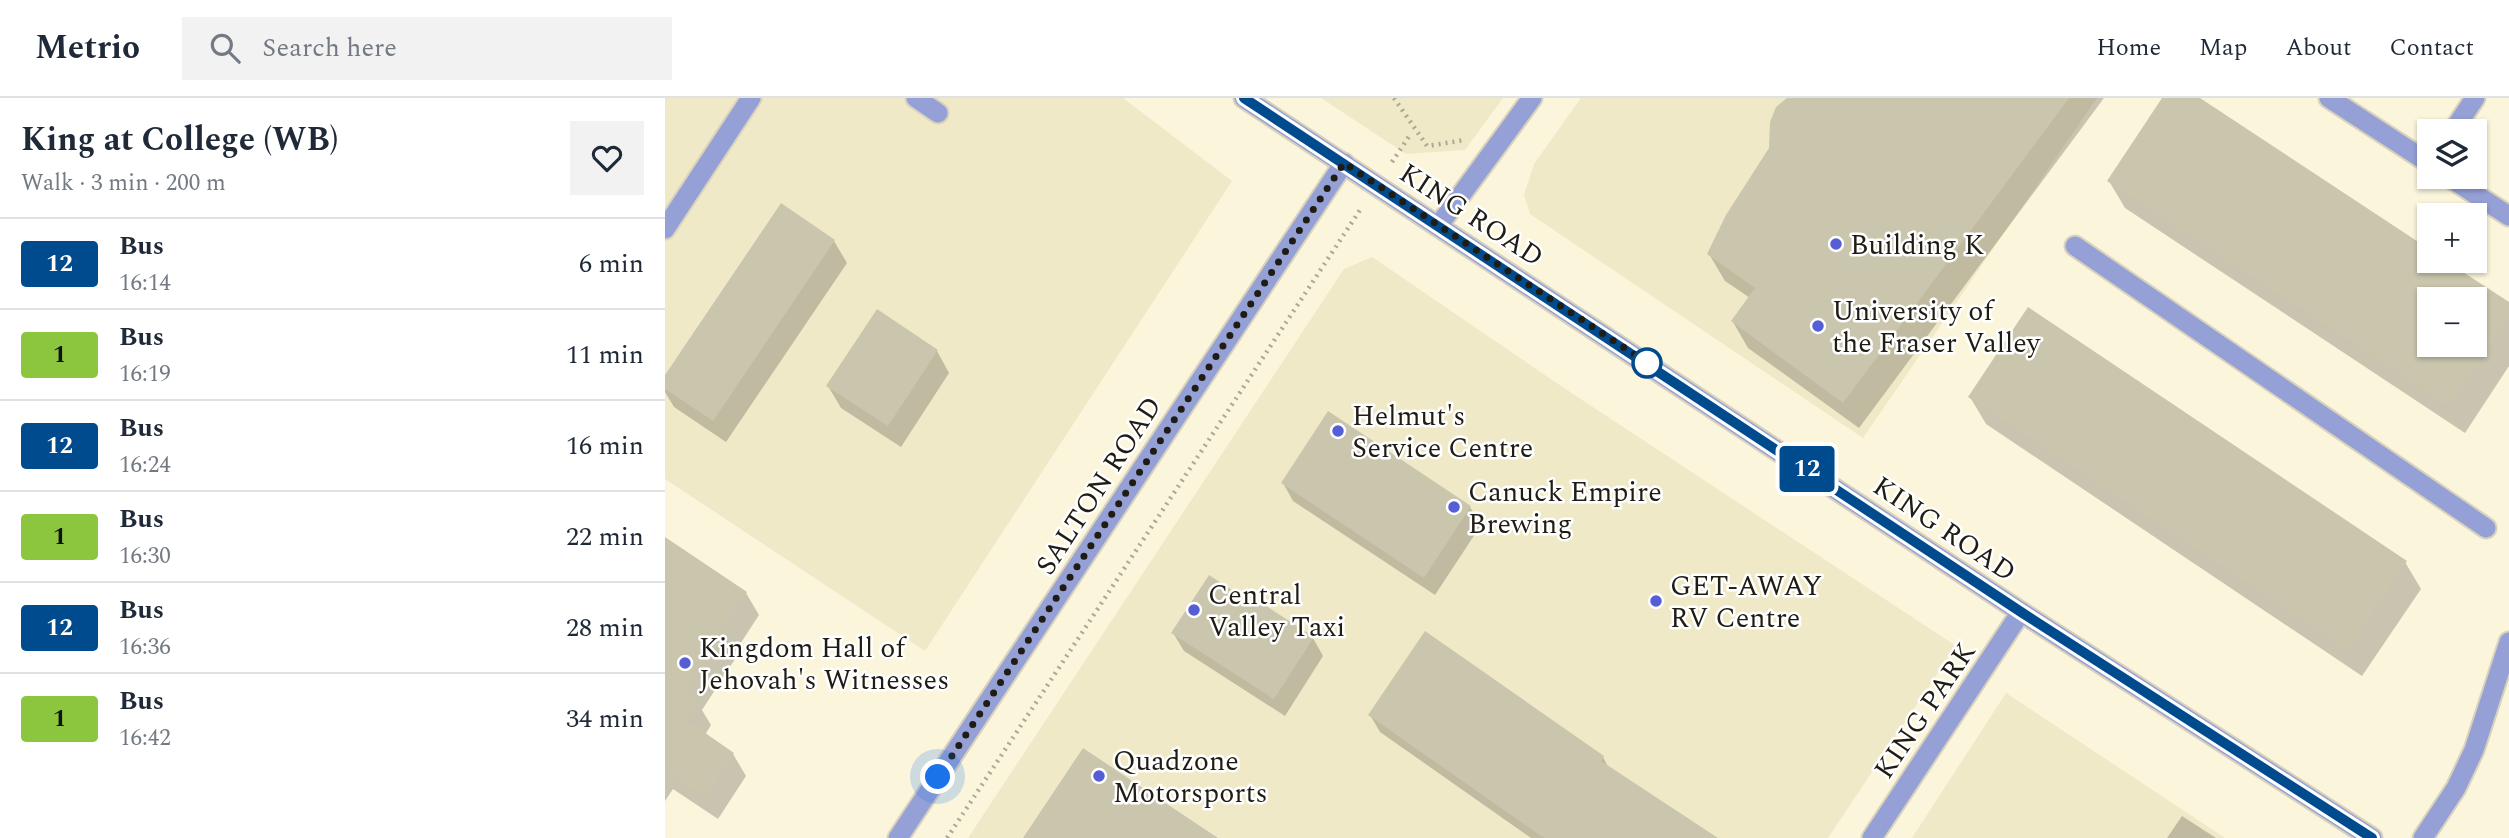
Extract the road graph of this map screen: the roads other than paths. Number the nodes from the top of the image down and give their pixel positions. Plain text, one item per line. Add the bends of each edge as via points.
1 (751, 98) edge
2 (916, 98) edge
3 (1244, 98) edge
4 (1532, 98) edge
5 (2329, 98) edge
6 (2475, 98) edge
7 (938, 113) dead end
8 (2461, 119) edge
9 (2417, 155) edge
10 (1344, 163) junction
11 (2467, 189) edge
12 (2509, 216) edge
13 (1439, 225) junction
14 (665, 229) edge
15 (2075, 246) dead end
16 (2486, 528) dead end
17 (2021, 612) junction
18 (2509, 642) edge
19 (898, 838) edge
20 (1872, 838) edge
21 (2372, 838) edge
22 (2423, 838) edge

1 - 14 street
2 - 7 street
3 - 10 street, KING ROAD
4 - 13 street
5 - 9 street
6 - 8 street
10 - 13 street, KING ROAD
10 - 19 street, SALTON ROAD
11 - 12 street
13 - 17 street, KING ROAD
15 - 16 street
17 - 20 street, KING PARK
17 - 21 street, KING ROAD
18 - 22 street via 2474,750

